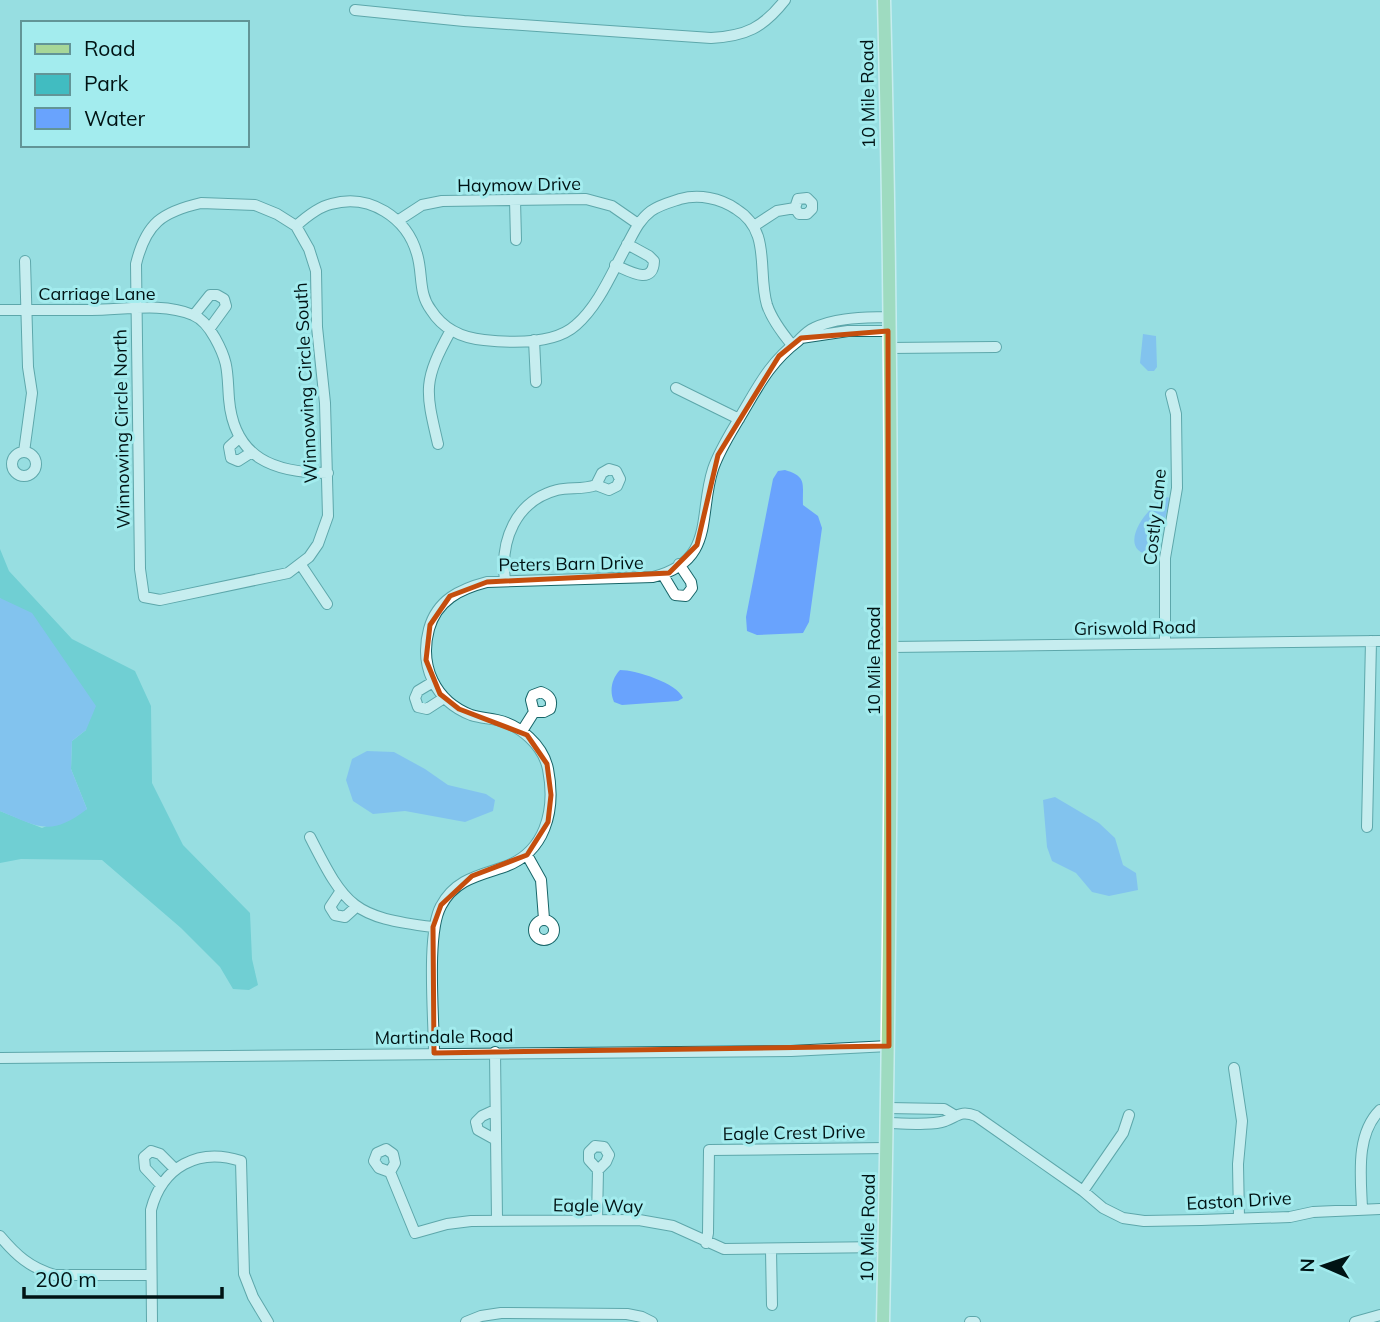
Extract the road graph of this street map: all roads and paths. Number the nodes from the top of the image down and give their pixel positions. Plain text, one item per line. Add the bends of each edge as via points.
1 (785, 0) edge
2 (884, 0) edge
3 (355, 10) dead end
4 (515, 200) junction
5 (795, 208) dead end
6 (399, 220) junction
7 (638, 223) junction
8 (296, 226) junction
9 (754, 226) junction
10 (516, 240) dead end
11 (627, 244) junction
12 (25, 261) dead end
13 (615, 265) junction
14 (136, 309) junction
15 (0, 310) edge
16 (26, 310) junction
17 (194, 315) junction
18 (888, 317) junction
19 (210, 328) junction
20 (451, 330) junction
21 (888, 331) junction
22 (534, 340) junction
23 (797, 342) junction
24 (996, 346) dead end
25 (889, 348) junction
26 (536, 383) dead end
27 (676, 388) dead end
28 (1171, 394) dead end
29 (739, 419) junction
30 (240, 437) junction
31 (438, 444) dead end
32 (24, 452) dead end
33 (252, 452) junction
34 (328, 473) junction
35 (596, 485) dead end
36 (679, 564) junction
37 (300, 565) junction
38 (288, 573) joint
39 (663, 575) junction
40 (505, 580) junction
41 (327, 604) dead end
42 (1376, 641) edge
43 (1165, 643) junction
44 (891, 647) junction
45 (433, 682) junction
46 (444, 698) junction
47 (534, 712) dead end
48 (522, 731) junction
49 (1367, 827) dead end
50 (310, 837) dead end
51 (527, 855) junction
52 (340, 892) junction
53 (356, 906) junction
54 (544, 919) dead end
55 (433, 927) junction
56 (889, 1046) junction
57 (495, 1052) junction
58 (434, 1053) junction
59 (0, 1058) edge
60 (1234, 1068) dead end
61 (888, 1108) junction
62 (495, 1110) junction
63 (1380, 1110) edge
64 (954, 1115) junction
65 (1129, 1115) dead end
66 (888, 1124) junction
67 (496, 1140) junction
68 (887, 1147) junction
69 (598, 1170) dead end
70 (172, 1172) junction
71 (390, 1172) dead end
72 (161, 1185) junction
73 (1083, 1191) junction
74 (1362, 1209) junction
75 (1380, 1209) edge
76 (1239, 1218) junction
77 (497, 1220) junction
78 (597, 1220) junction
79 (0, 1236) edge
80 (706, 1242) junction
81 (885, 1247) junction
82 (771, 1250) junction
83 (151, 1275) junction
84 (772, 1305) dead end
85 (1380, 1315) edge
86 (152, 1322) edge
87 (268, 1322) edge
88 (466, 1322) edge
89 (652, 1322) edge
90 (883, 1322) edge
91 (1355, 1322) edge

1 - 3 street via 754,30 711,38
2 - 18 main road, 10 Mile Road
4 - 6 street, Haymow Drive via 442,201 422,205
4 - 7 street, Haymow Drive via 586,199 611,206
4 - 10 street
5 - 9 street via 777,211
6 - 8 street via 379,208 350,201 331,204
6 - 20 street via 418,256 422,291 430,310
7 - 9 street via 652,210 697,197 736,208
7 - 11 street
8 - 14 street, Winnowing Circle North via 255,205 201,203 160,217 140,248
8 - 34 street, Winnowing Circle South via 316,271
9 - 23 street via 763,250 767,303 781,332
11 - 13 street
11 - 13 street via 654,261 653,270 642,276
12 - 16 street
13 - 22 street via 593,306 575,327
14 - 16 street, Carriage Lane
14 - 17 street, Carriage Lane
14 - 38 street, Winnowing Circle North via 144,597 160,600
15 - 16 street, Carriage Lane
16 - 32 street via 32,393
17 - 19 street
17 - 19 street via 210,295 224,299 223,313
18 - 21 main road, 10 Mile Road
18 - 23 street, Peters Barn Drive via 838,320 817,326
19 - 30 street via 228,364 229,400
20 - 22 street via 482,340
20 - 31 street via 429,375 429,405
21 - 23 street via 848,331
21 - 25 main road, 10 Mile Road
22 - 26 street
23 - 29 street, Peters Barn Drive via 764,375
24 - 25 street
25 - 44 main road, 10 Mile Road
27 - 29 street
28 - 43 street, Costly Lane via 1176,414 1177,488 1165,558
29 - 36 street, Peters Barn Drive via 713,469 703,534
30 - 33 street
30 - 33 street via 229,447 231,457 238,461
33 - 34 street via 287,471
34 - 37 street, Winnowing Circle South via 324,531
35 - 40 street via 555,490 523,510 506,538
36 - 39 street, Peters Barn Drive
36 - 39 street, Peters Barn Drive via 691,582 686,596 675,595
37 - 38 street, Winnowing Circle South
37 - 41 street
39 - 40 street, Peters Barn Drive
40 - 45 street, Peters Barn Drive via 461,590 441,606 426,645
42 - 43 street, Griswold Road
42 - 49 street
43 - 44 street, Griswold Road
44 - 56 main road, 10 Mile Road
45 - 46 street, Peters Barn Drive
45 - 46 street via 418,691 418,707 427,709
46 - 48 street, Peters Barn Drive via 472,715
47 - 48 street
48 - 51 street via 547,764 551,794 548,822
50 - 52 street
51 - 54 street via 541,880
51 - 55 street via 460,883 441,905
52 - 53 street
52 - 53 street via 330,907 335,915 345,917
53 - 55 street via 381,918
55 - 58 street
56 - 57 street, Martindale Road via 792,1051
56 - 61 main road, 10 Mile Road
57 - 58 street, Martindale Road
57 - 62 street
58 - 59 street, Martindale Road
60 - 76 street via 1242,1121
61 - 64 street, Easton Drive via 944,1109
61 - 66 main road, 10 Mile Road
62 - 67 street
62 - 67 street via 477,1122 478,1130
63 - 74 street via 1364,1142
64 - 66 street, Easton Drive via 944,1121
64 - 73 street, Easton Drive via 968,1113 989,1123 1032,1162
65 - 73 street via 1123,1133
66 - 68 main road, 10 Mile Road
67 - 77 street
68 - 80 street, Eagle Crest Drive via 709,1150
68 - 81 main road, 10 Mile Road
69 - 78 street
70 - 72 street
70 - 72 street via 160,1154 151,1151 144,1157 145,1168
70 - 87 street via 207,1157 241,1161 244,1274
71 - 77 street, Eagle Way via 415,1233 447,1224
72 - 83 street via 151,1210
73 - 76 street, Easton Drive via 1101,1212 1122,1218
74 - 75 street, Easton Drive
74 - 76 street, Easton Drive
77 - 78 street, Eagle Way
78 - 80 street, Eagle Way via 658,1223
79 - 83 street via 20,1259 55,1275
80 - 82 street, Eagle Way via 724,1250
81 - 82 street, Eagle Way
81 - 90 main road, 10 Mile Road
82 - 84 street
83 - 86 street
85 - 91 street
88 - 89 street via 481,1316 526,1313 627,1314

